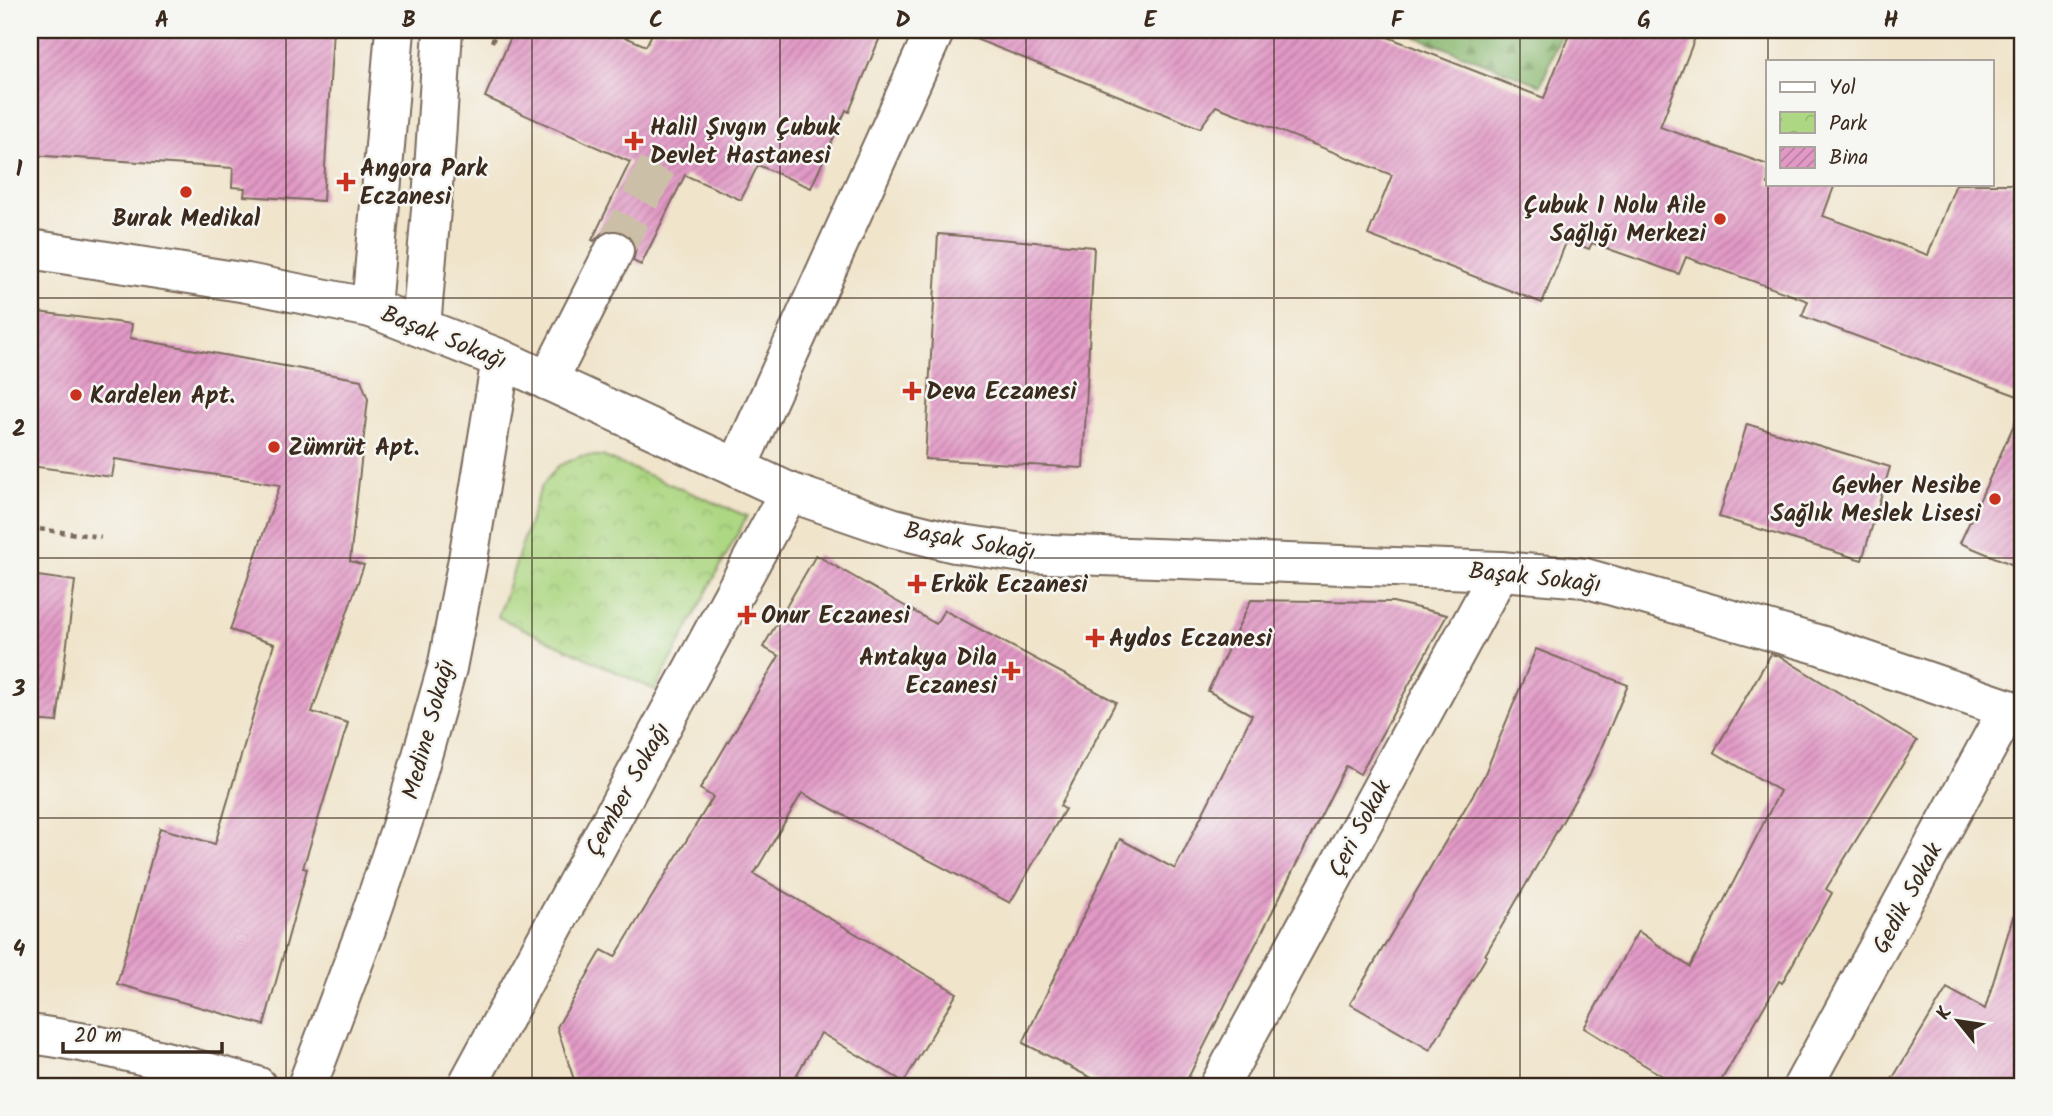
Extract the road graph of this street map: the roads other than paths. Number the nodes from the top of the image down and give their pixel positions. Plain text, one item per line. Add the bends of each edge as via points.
1 (395, 30) edge
2 (443, 30) edge
3 (935, 30) edge
4 (30, 249) edge
5 (614, 251) tunnel mouth
6 (371, 308) junction
7 (421, 327) junction
8 (501, 359) junction
9 (548, 381) junction
10 (737, 468) junction
11 (789, 492) junction
12 (1500, 571) junction
13 (2016, 711) edge
14 (30, 1034) edge
15 (257, 1086) edge
16 (307, 1086) edge
17 (467, 1086) edge
18 (1219, 1086) edge
19 (1803, 1086) edge

1 - 6 street
2 - 7 street
3 - 10 street
4 - 6 street, Başak Sokağı via 259,285
5 - 9 street
6 - 7 street, Başak Sokağı
7 - 8 street, Başak Sokağı
8 - 9 street, Başak Sokağı
8 - 16 street, Medine Sokağı via 447,668 406,812
9 - 10 street, Başak Sokağı
10 - 11 street, Başak Sokağı
11 - 12 street, Başak Sokağı via 894,528 1023,553
11 - 17 street, Çember Sokağı
12 - 13 street, Başak Sokağı via 1585,578 1656,597 1820,645
12 - 18 street, Çeri Sokak
13 - 19 street, Gedik Sokak
14 - 15 street via 150,1056

